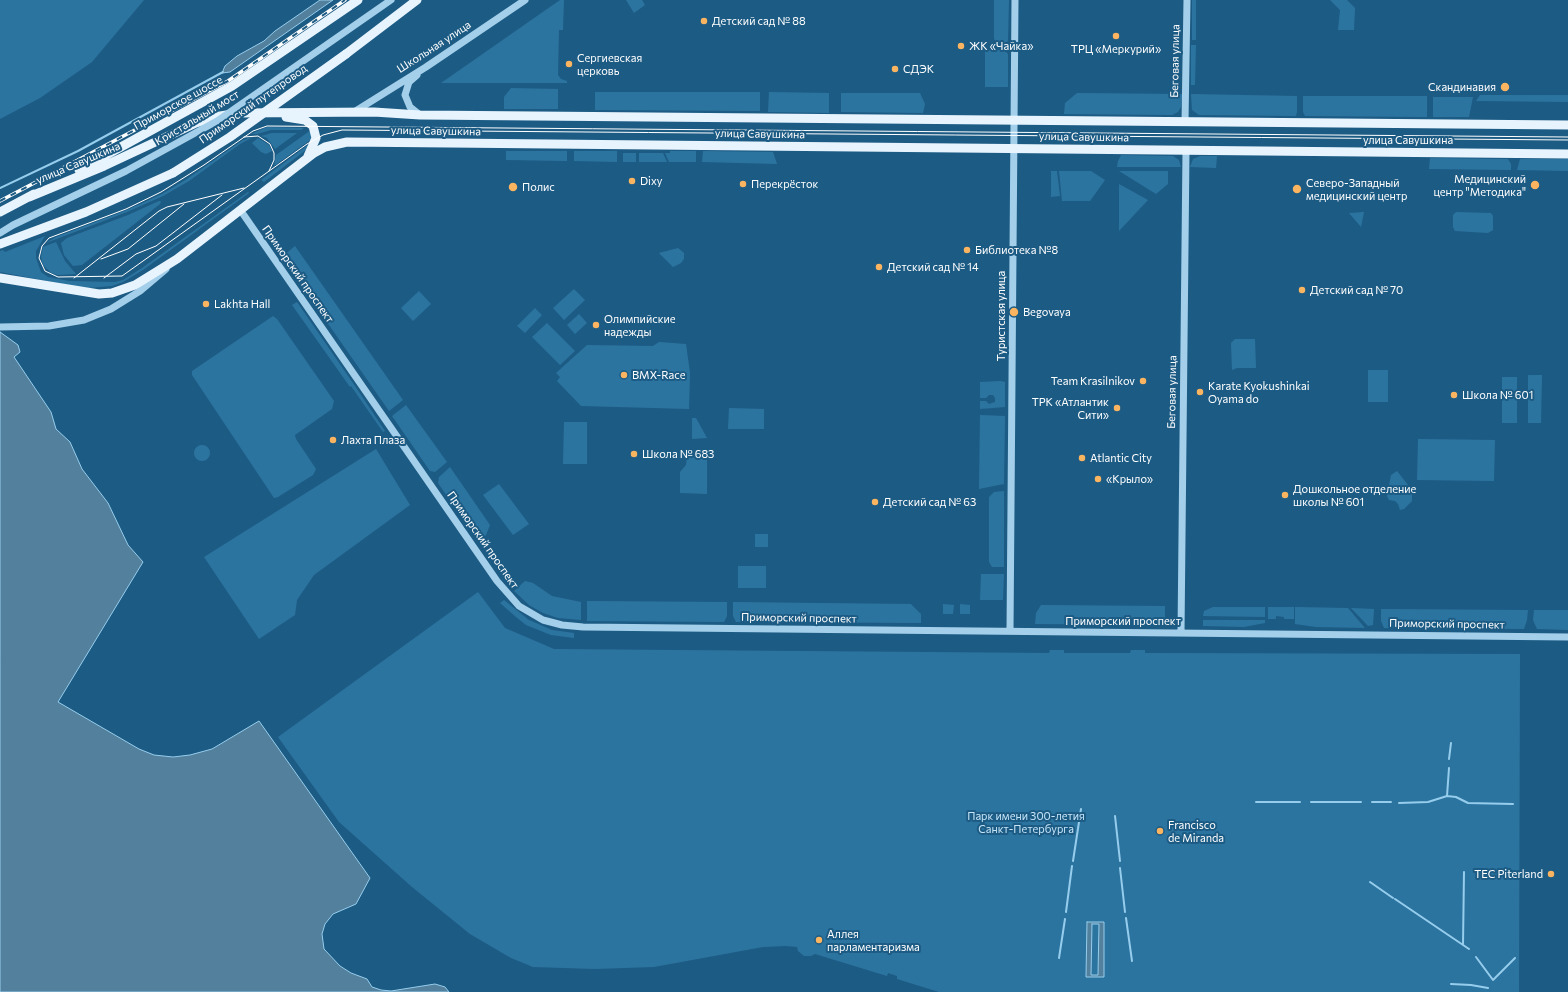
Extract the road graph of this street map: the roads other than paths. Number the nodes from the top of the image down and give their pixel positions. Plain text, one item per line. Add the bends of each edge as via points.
1 (358, 0) edge
2 (391, 0) edge
3 (417, 0) edge
4 (525, 0) edge
5 (1015, 0) edge
6 (1186, 0) edge
7 (426, 66) junction
8 (263, 112) junction
9 (354, 112) junction
10 (420, 115) junction
11 (1014, 120) junction
12 (1185, 122) junction
13 (1568, 125) edge
14 (1014, 149) junction
15 (1186, 150) junction
16 (1568, 154) edge
17 (307, 158) junction
18 (29, 197) junction
19 (241, 211) junction
20 (0, 212) edge
21 (0, 233) edge
22 (0, 244) edge
23 (177, 259) junction
24 (0, 278) edge
25 (0, 327) edge
26 (1010, 632) junction
27 (1181, 633) junction
28 (1568, 636) edge

1 - 18 main road, Приморское шоссе via 232,86
2 - 21 street, Кристальный мост, bridge via 217,121 126,171
3 - 22 main road, Приморский путепровод, bridge via 230,137 173,173 92,210
4 - 7 street, Школьная улица
5 - 11 street, Туристская улица
6 - 12 street, Беговая улица
7 - 9 street, Школьная улица
7 - 10 street via 409,82 405,95 410,107
8 - 9 main road, улица Савушкина
8 - 17 main road via 310,123 315,130 316,138
8 - 18 main road, улица Савушкина via 214,117 196,123 104,166
9 - 10 main road, улица Савушкина
10 - 11 main road, улица Савушкина
11 - 12 main road, улица Савушкина
11 - 14 street, Туристская улица
12 - 13 main road, улица Савушкина
14 - 15 main road, улица Савушкина
14 - 17 main road, улица Савушкина via 347,142 325,146
14 - 26 street, Туристская улица
15 - 16 main road, улица Савушкина
15 - 27 street, Беговая улица
17 - 19 main road, улица Савушкина
18 - 20 main road, Приморское шоссе
19 - 23 main road, улица Савушкина
19 - 26 street, Приморский проспект via 497,581 519,606 529,613 562,625 583,627
23 - 24 main road, улица Савушкина via 135,285 112,293 99,294
23 - 25 street via 156,279 111,309 84,320 30,327
26 - 27 street, Приморский проспект
27 - 28 street, Приморский проспект

